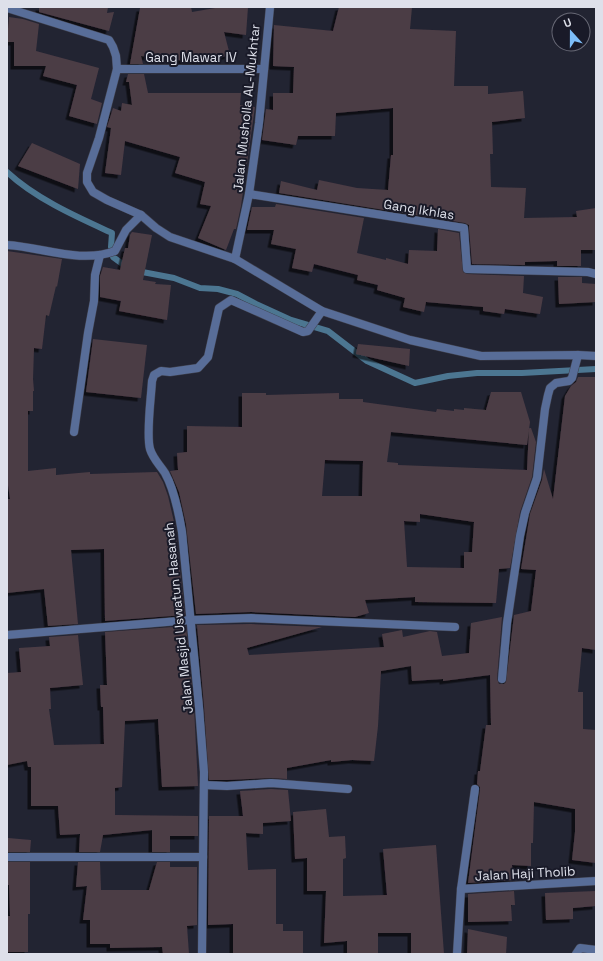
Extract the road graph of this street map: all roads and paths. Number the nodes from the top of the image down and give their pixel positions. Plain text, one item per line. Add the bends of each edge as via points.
1 (270, 7) edge
2 (7, 8) edge
3 (117, 69) junction
4 (264, 69) junction
5 (250, 194) junction
6 (141, 214) junction
7 (7, 245) edge
8 (108, 253) junction
9 (234, 259) junction
10 (596, 274) edge
11 (322, 311) junction
12 (578, 355) junction
13 (596, 356) edge
14 (74, 432) dead end
15 (191, 620) junction
16 (455, 627) dead end
17 (7, 635) edge
18 (502, 679) dead end
19 (204, 785) junction
20 (348, 789) dead end
21 (475, 789) dead end
22 (7, 857) edge
23 (203, 857) junction
24 (596, 881) edge
25 (461, 889) junction
26 (596, 950) edge
27 (202, 954) edge
28 (456, 954) edge
29 (576, 954) edge

1 - 4 street, Jalan Musholla AL-Mukhtar
2 - 3 street via 109,40 114,46
3 - 4 street, Gang Mawar IV
3 - 6 street via 87,173 87,182 93,192
4 - 5 street, Jalan Musholla AL-Mukhtar
5 - 9 street, Jalan Musholla AL-Mukhtar
5 - 10 street, Gang Ikhlas via 464,228 467,269
6 - 8 street
6 - 9 street via 170,237
7 - 8 street via 52,253
8 - 14 street via 95,275 94,301
9 - 11 street
11 - 12 street via 410,340 481,356
11 - 15 street, Jalan Masjid Uswatun Hasanah via 308,331 303,332 231,300 219,308 208,357 198,368 161,371 154,375 150,448 165,473 179,516
12 - 13 street
12 - 18 street via 572,378 556,383 550,388 548,395 537,478 520,536 507,623
15 - 16 street via 251,618
15 - 17 street
15 - 19 street, Jalan Masjid Uswatun Hasanah
19 - 20 street via 271,784
19 - 23 street, Jalan Masjid Uswatun Hasanah
21 - 25 street, Jalan Haji Tholib
22 - 23 street
23 - 27 street, Jalan Masjid Uswatun Hasanah
24 - 25 street, Jalan Haji Tholib
25 - 28 street
26 - 29 street via 580,948

